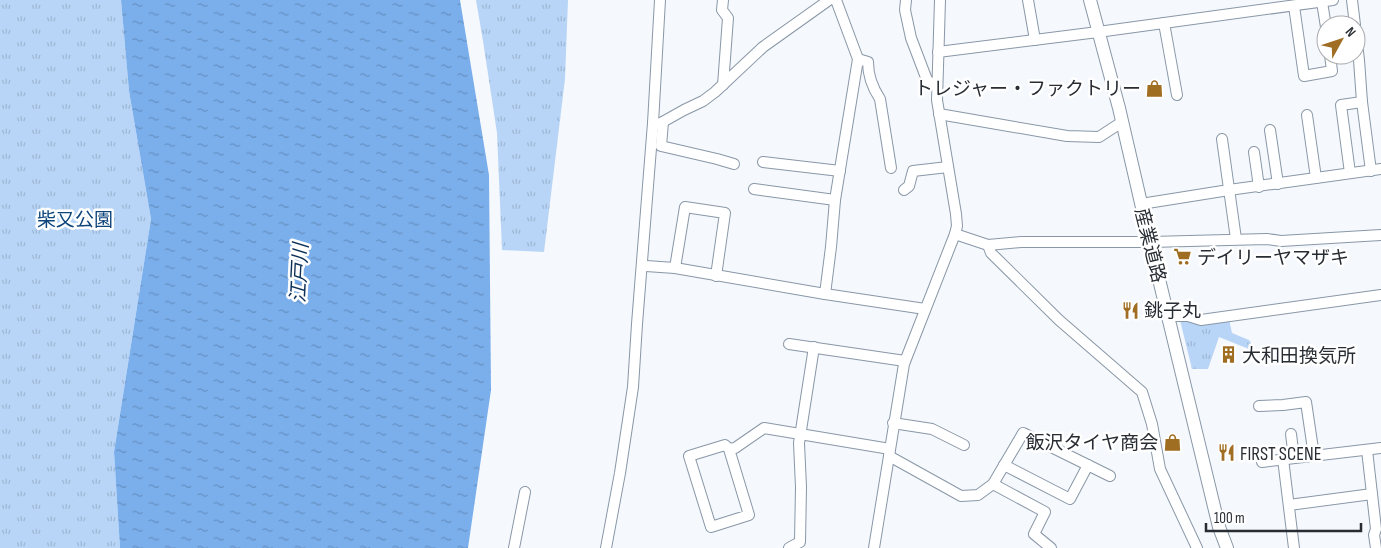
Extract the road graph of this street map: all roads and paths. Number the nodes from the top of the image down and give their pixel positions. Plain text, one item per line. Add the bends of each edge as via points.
1 (660, 0) edge
2 (723, 0) edge
3 (829, 0) edge
4 (836, 0) edge
5 (906, 0) edge
6 (940, 0) edge
7 (1028, 0) edge
8 (1090, 0) edge
9 (1333, 0) edge
10 (1352, 0) edge
11 (1322, 2) junction
12 (1294, 6) junction
13 (1324, 15) edge
14 (1354, 15) edge
15 (1164, 23) junction
16 (1098, 32) junction
17 (1035, 40) junction
18 (938, 52) junction
19 (858, 58) junction
20 (1331, 65) edge
21 (1359, 65) edge
22 (722, 85) junction
23 (937, 88) junction
24 (1177, 95) dead end
25 (1362, 102) junction
26 (939, 114) junction
27 (1307, 115) dead end
28 (1122, 122) junction
29 (658, 123) junction
30 (1270, 130) dead end
31 (1222, 139) dead end
32 (1254, 152) dead end
33 (763, 162) dead end
34 (734, 164) dead end
35 (948, 167) junction
36 (891, 168) dead end
37 (1376, 170) edge
38 (840, 171) junction
39 (1350, 173) junction
40 (1316, 178) junction
41 (1278, 184) junction
42 (1259, 187) junction
43 (754, 189) dead end
44 (904, 190) dead end
45 (1230, 190) junction
46 (835, 200) junction
47 (1141, 204) junction
48 (955, 234) junction
49 (1381, 235) edge
50 (1236, 239) junction
51 (1150, 242) junction
52 (988, 245) junction
53 (646, 266) dead end
54 (675, 268) junction
55 (716, 276) junction
56 (825, 294) junction
57 (1381, 295) edge
58 (925, 309) junction
59 (1168, 316) junction
60 (789, 344) dead end
61 (814, 348) junction
62 (905, 361) junction
63 (1259, 406) dead end
64 (894, 423) junction
65 (800, 434) junction
66 (1291, 434) dead end
67 (964, 445) dead end
68 (1381, 448) edge
69 (729, 449) junction
70 (1367, 450) junction
71 (889, 453) junction
72 (1314, 456) junction
73 (1294, 458) junction
74 (1283, 459) junction
75 (1262, 462) dead end
76 (1004, 465) junction
77 (1088, 465) junction
78 (1110, 476) dead end
79 (992, 484) junction
80 (525, 492) dead end
81 (1372, 494) junction
82 (1289, 505) junction
83 (800, 545) edge
84 (514, 548) edge
85 (606, 548) edge
86 (789, 548) edge
87 (874, 548) edge
88 (1051, 548) edge
89 (1197, 548) edge
90 (1227, 548) edge
91 (1294, 548) edge
92 (1376, 548) edge

1 - 29 street
2 - 22 street via 722,10 728,18
3 - 22 street via 758,51
4 - 19 street
5 - 23 street via 911,38 927,80
6 - 18 street
7 - 17 street
8 - 16 main road, 産業道路
9 - 11 street
10 - 14 street
11 - 12 street
11 - 13 street
12 - 15 street
12 - 20 street via 1304,76 1332,71
15 - 16 street
15 - 24 street
16 - 17 street
16 - 28 main road, 産業道路
17 - 18 street
18 - 23 street
19 - 36 street via 868,62 868,74 880,99
19 - 38 street
21 - 25 street
22 - 29 street via 703,101
23 - 26 street
25 - 37 street
25 - 39 street via 1341,105
26 - 28 street via 1067,136 1099,137
26 - 35 street
27 - 40 street
28 - 47 main road, 産業道路
29 - 34 street via 661,146
29 - 85 street via 633,387
30 - 41 street
31 - 45 street
32 - 42 street
33 - 38 street
35 - 44 street via 914,171 909,186
35 - 48 street via 956,214
37 - 39 street
38 - 46 street
39 - 40 street
40 - 41 street
41 - 42 street
42 - 45 street
43 - 46 street
45 - 47 street
45 - 50 street
46 - 56 street
47 - 51 main road, 産業道路
48 - 52 street
48 - 58 street
49 - 50 street via 1281,241
50 - 51 street
51 - 52 street
51 - 59 main road, 産業道路
52 - 89 street via 991,253 1060,320 1142,392 1160,469
53 - 54 street
54 - 55 street
54 - 55 street via 685,206 725,213
55 - 56 street
56 - 58 street
57 - 59 street via 1201,320
58 - 62 street
59 - 90 main road, 産業道路 via 1219,527
60 - 61 street
61 - 62 street
61 - 65 street
62 - 64 street
63 - 72 street via 1306,402
64 - 67 street via 932,429
64 - 71 street
65 - 69 street via 764,428
65 - 71 street
65 - 83 street
66 - 73 street
68 - 70 street
69 - 69 street via 725,445 689,456 711,527 749,515
70 - 72 street
70 - 81 street
71 - 79 street via 961,496 978,495
71 - 87 street
72 - 73 street
73 - 74 street
74 - 75 street
74 - 82 street
76 - 77 street via 1023,433
76 - 77 street via 1070,499
76 - 79 street
77 - 78 street
79 - 88 street via 1045,512 1034,534
80 - 84 street
81 - 82 street
81 - 92 street
82 - 91 street
83 - 86 street

